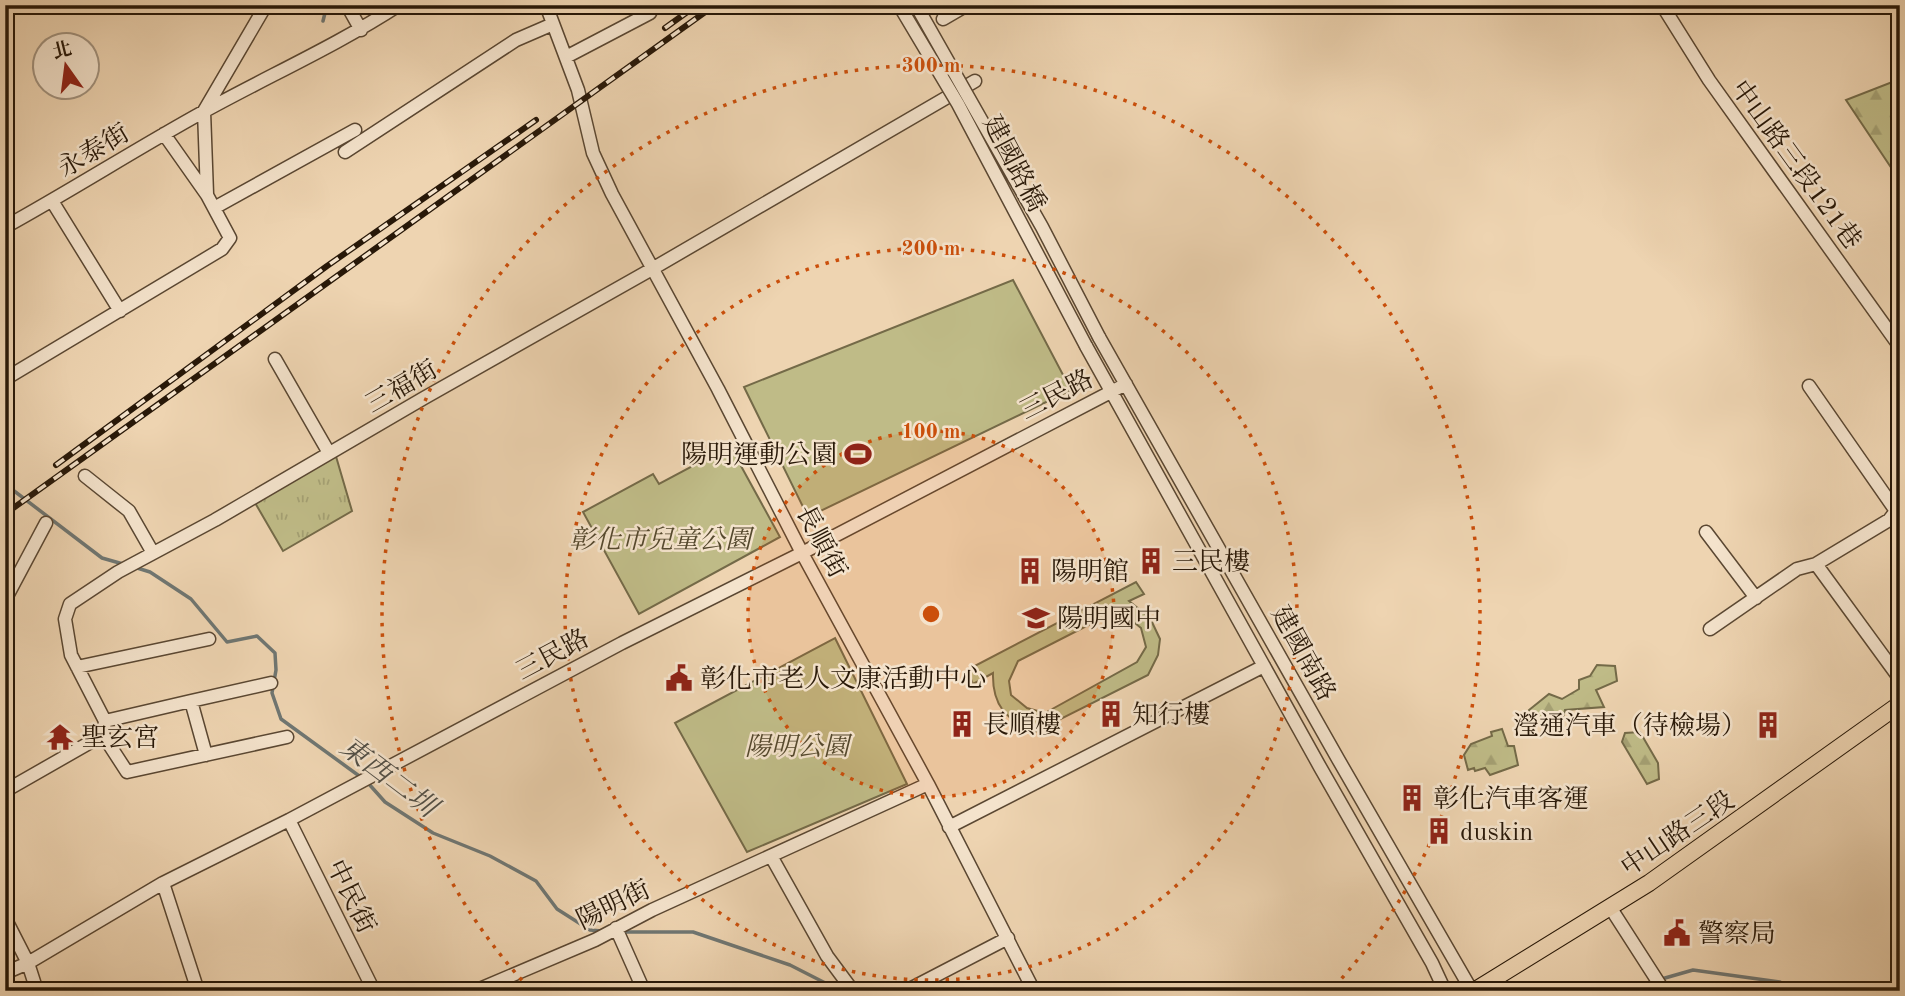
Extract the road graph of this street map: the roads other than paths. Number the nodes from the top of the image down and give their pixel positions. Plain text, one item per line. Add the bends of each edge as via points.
1 (266, 5) edge
2 (347, 5) edge
3 (399, 5) edge
4 (546, 5) edge
5 (653, 5) edge
6 (899, 5) edge
7 (916, 5) edge
8 (967, 5) edge
9 (1662, 5) edge
10 (943, 19) dead end
11 (553, 24) junction
12 (361, 30) junction
13 (566, 57) junction
14 (975, 82) dead end
15 (204, 111) junction
16 (355, 130) dead end
17 (164, 134) junction
18 (345, 152) dead end
19 (207, 195) junction
20 (52, 201) junction
21 (214, 208) junction
22 (5, 227) edge
23 (652, 270) junction
24 (120, 311) junction
25 (1100, 337) joint
26 (1086, 346) joint
27 (1900, 347) edge
28 (275, 359) dead end
29 (5, 379) edge
30 (1126, 384) junction
31 (1809, 386) dead end
32 (1112, 391) junction
33 (329, 453) junction
34 (85, 477) dead end
35 (46, 523) dead end
36 (1706, 532) dead end
37 (153, 553) junction
38 (802, 553) junction
39 (1816, 564) junction
40 (1756, 598) junction
41 (5, 600) edge
42 (1710, 629) dead end
43 (209, 639) dead end
44 (1264, 666) junction
45 (77, 667) junction
46 (1900, 679) edge
47 (271, 683) dead end
48 (191, 701) junction
49 (1900, 704) edge
50 (105, 721) junction
51 (103, 735) junction
52 (287, 737) dead end
53 (206, 755) junction
54 (928, 784) junction
55 (5, 791) edge
56 (289, 820) junction
57 (949, 827) junction
58 (771, 856) junction
59 (163, 883) junction
60 (1610, 907) junction
61 (5, 918) edge
62 (616, 929) junction
63 (1008, 938) junction
64 (28, 963) junction
65 (5, 973) edge
66 (37, 991) edge
67 (198, 991) edge
68 (374, 991) edge
69 (475, 991) edge
70 (644, 991) edge
71 (853, 991) edge
72 (906, 991) edge
73 (1034, 991) edge
74 (1445, 991) edge
75 (1473, 991) edge
76 (1664, 991) edge

1 - 15 street
2 - 12 street
3 - 12 street, 永泰街
4 - 11 street, 長順街
5 - 13 street via 650,13
6 - 26 street, 建國路橋, bridge via 958,104
7 - 25 street, 建國路橋, bridge
8 - 10 street
9 - 27 street, 中山路三段121巷 via 1709,80
11 - 13 street, 長順街
11 - 18 street via 516,40
12 - 15 street, 永泰街
13 - 23 street, 長順街 via 593,153
14 - 23 street, 三福街
15 - 17 street, 永泰街
15 - 19 street
16 - 21 street
17 - 19 street
17 - 20 street, 永泰街
19 - 21 street
20 - 22 street, 永泰街
20 - 24 street
21 - 24 street via 230,239 222,249
23 - 33 street, 三福街
23 - 38 street, 長順街
24 - 29 street
25 - 30 street, 建國南路
26 - 32 street, 建國南路
28 - 33 street
30 - 32 street, 三民路
30 - 75 street, 建國南路
31 - 39 street via 1896,511 1889,520
32 - 38 street, 三民路
32 - 44 street, 建國南路
33 - 37 street, 三福街
34 - 37 street via 129,512
35 - 41 street
36 - 40 street
37 - 45 street, 三福街 via 70,604 65,620
38 - 54 street, 長順街
38 - 56 street, 三民路
39 - 40 street via 1797,569
39 - 46 street
40 - 42 street
43 - 45 street
44 - 57 street
44 - 74 street, 建國南路
45 - 50 street, 三福街
47 - 48 street
48 - 50 street
48 - 53 street
49 - 60 main road, 中山路三段
50 - 51 street
51 - 53 street via 127,772
51 - 55 street
52 - 53 street
54 - 57 street, 長順街
54 - 58 street, 陽明街
56 - 59 street, 三民路
56 - 68 street, 中民街
57 - 63 street, 長順街
58 - 62 street, 陽明街
58 - 71 street via 827,956
59 - 64 street, 三民路
59 - 67 street
60 - 75 main road, 中山路三段
60 - 76 street
61 - 64 street
62 - 69 street, 陽明街
62 - 70 street
63 - 72 street
63 - 73 street, 長順街
64 - 65 street, 三民路
64 - 66 street

